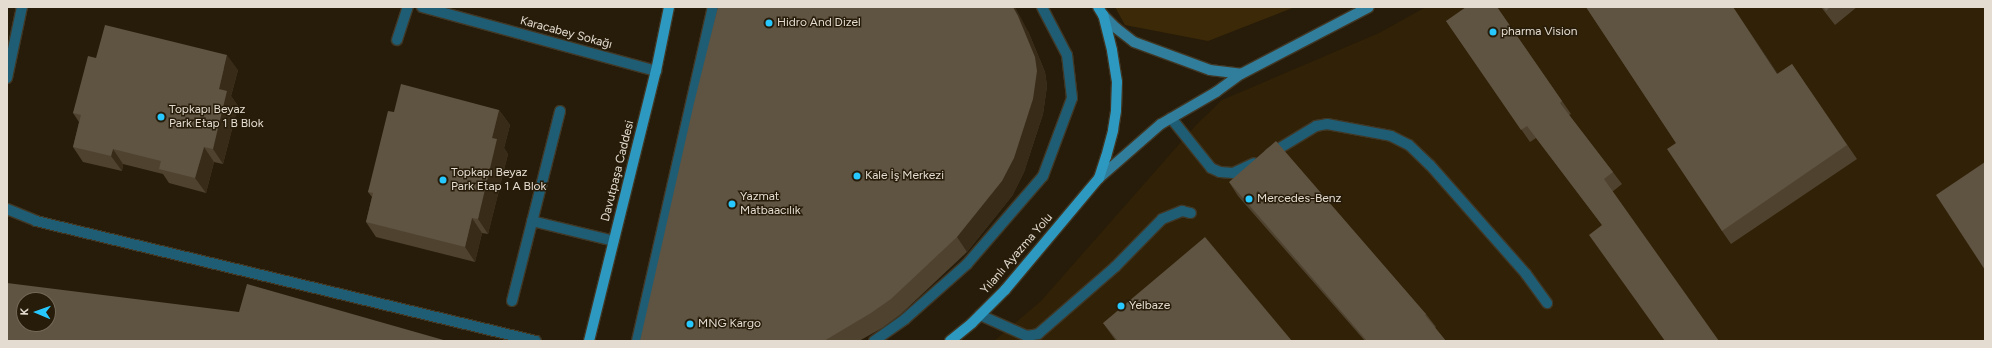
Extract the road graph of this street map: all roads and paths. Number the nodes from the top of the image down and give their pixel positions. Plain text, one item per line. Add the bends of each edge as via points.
1 (22, 7) edge
2 (408, 7) edge
3 (422, 7) edge
4 (669, 7) edge
5 (713, 7) edge
6 (1042, 7) edge
7 (1369, 7) edge
8 (1101, 11) edge
9 (397, 40) dead end
10 (656, 71) junction
11 (1241, 74) junction
12 (7, 78) edge
13 (560, 111) dead end
14 (1171, 118) junction
15 (1099, 178) junction
16 (7, 209) edge
17 (1191, 213) dead end
18 (532, 221) junction
19 (614, 241) junction
20 (512, 301) dead end
21 (1547, 303) dead end
22 (980, 315) junction
23 (536, 341) edge
24 (589, 341) edge
25 (637, 341) edge
26 (874, 341) edge
27 (950, 341) edge

1 - 12 street
2 - 9 street
3 - 10 street, Karacabey Sokağı
4 - 10 main road, Davutpaşa Caddesi
5 - 25 street
6 - 26 street via 1067,54 1072,98 1043,176 967,264 905,319
7 - 11 street
8 - 11 street via 1116,28 1134,42 1210,70
8 - 15 main road via 1112,50 1117,82 1116,110
10 - 19 main road, Davutpaşa Caddesi
11 - 14 street
13 - 18 street
14 - 15 street via 1124,154
14 - 21 street via 1211,168 1220,172 1232,173 1244,169 1316,126 1327,124 1390,136 1409,145 1430,165 1526,274
15 - 22 main road, Yılanlı Ayazma Yolu via 1005,290
16 - 23 street via 36,221
17 - 22 street via 1182,212 1162,219 1115,267 1038,334 1027,336
18 - 19 street
18 - 20 street
19 - 24 main road, Davutpaşa Caddesi
22 - 27 main road, Yılanlı Ayazma Yolu

